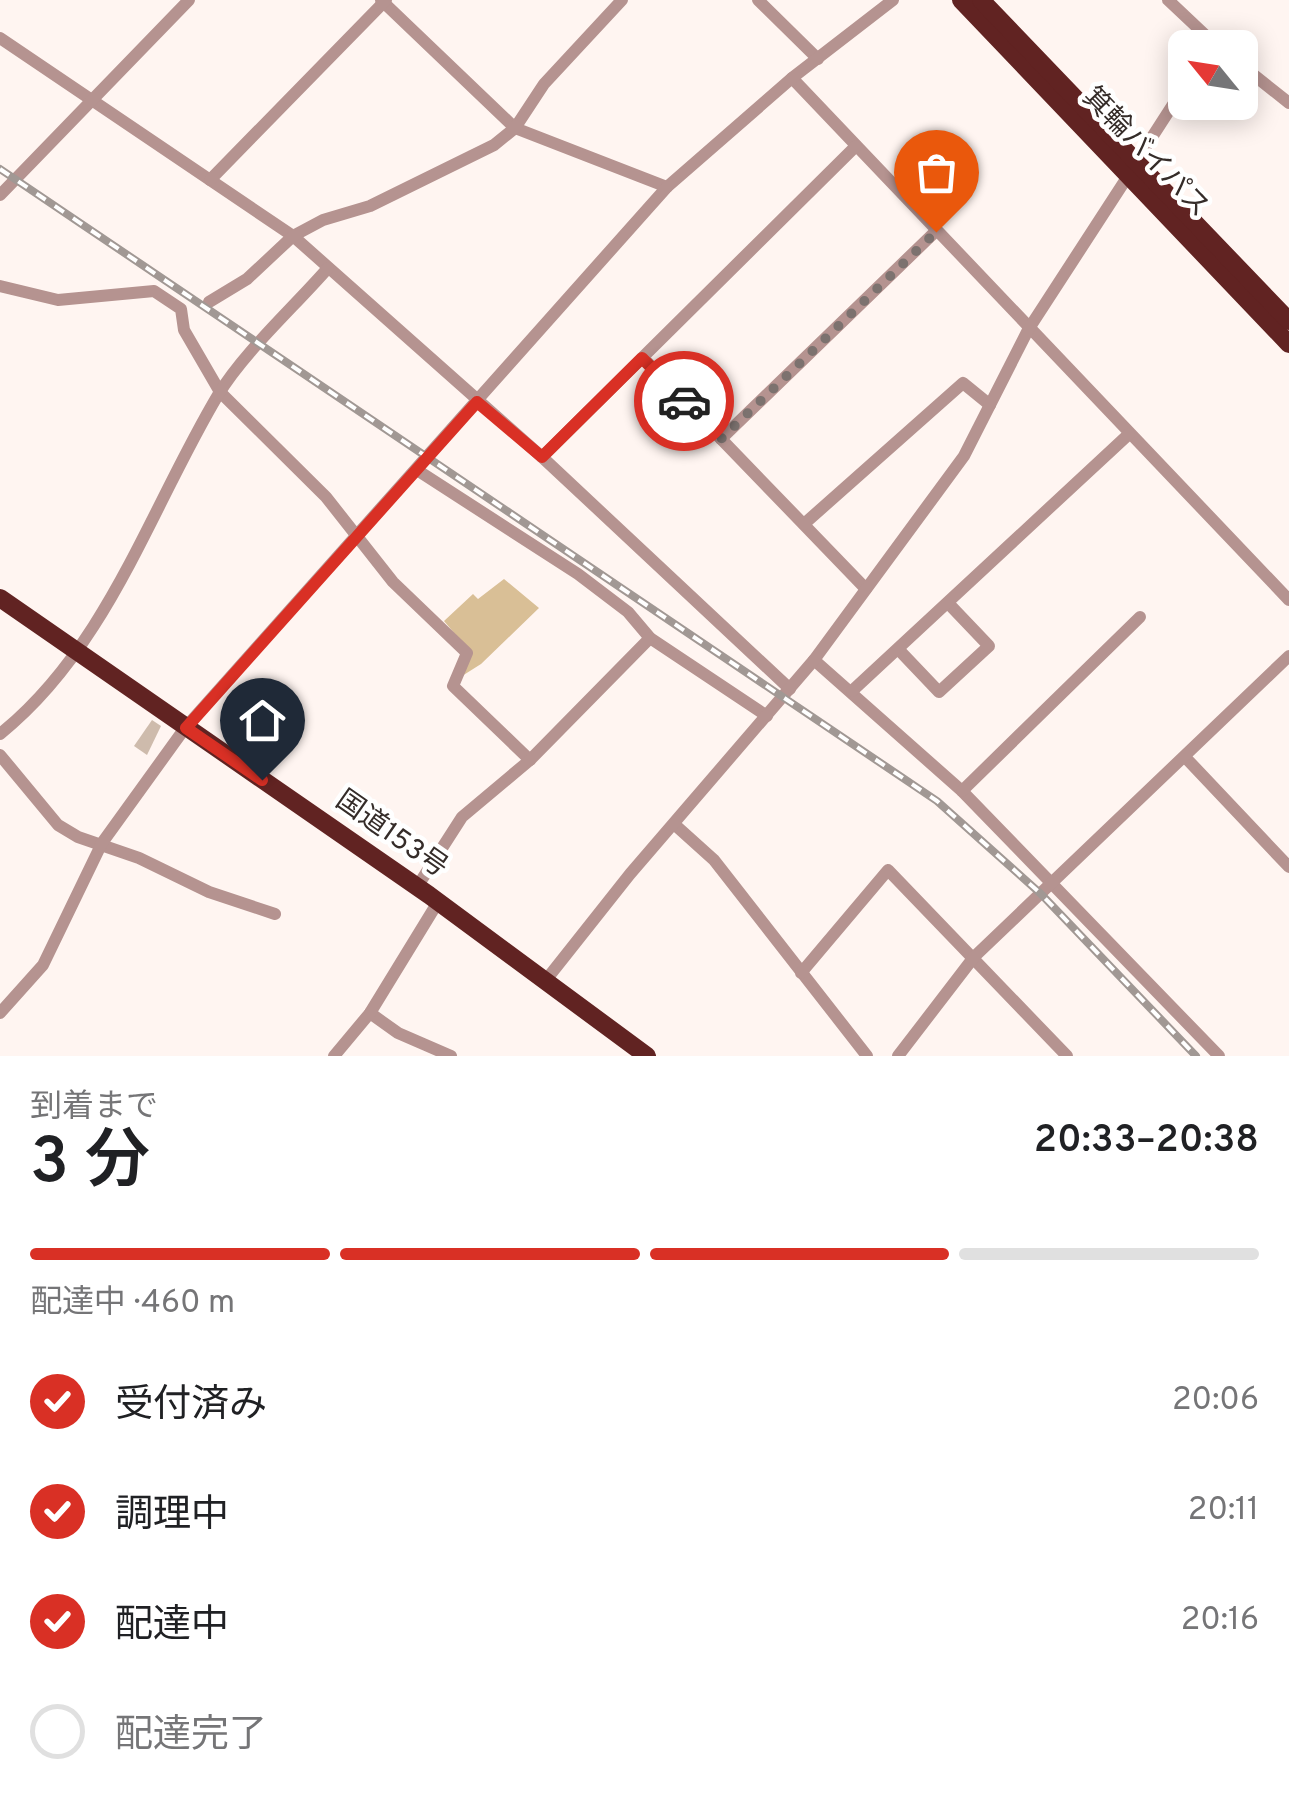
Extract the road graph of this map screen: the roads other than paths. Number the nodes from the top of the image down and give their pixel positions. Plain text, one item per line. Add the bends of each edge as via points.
1 (188, 0) edge
2 (622, 0) edge
3 (758, 0) edge
4 (893, 0) edge
5 (961, 0) edge
6 (981, 0) edge
7 (1168, 0) edge
8 (383, 1) edge
9 (1198, 30) edge
10 (0, 38) edge
11 (818, 59) junction
12 (792, 78) junction
13 (1258, 78) edge
14 (92, 100) junction
15 (1289, 103) edge
16 (1168, 113) edge
17 (515, 128) junction
18 (856, 146) junction
19 (1132, 169) junction
20 (210, 180) junction
21 (666, 187) junction
22 (0, 195) edge
23 (936, 232) junction
24 (294, 236) junction
25 (328, 268) junction
26 (0, 286) edge
27 (208, 302) dead end
28 (1289, 321) edge
29 (1028, 330) junction
30 (1289, 344) edge
31 (642, 358) junction
32 (220, 392) junction
33 (477, 402) junction
34 (990, 405) junction
35 (1128, 434) junction
36 (721, 439) junction
37 (542, 457) junction
38 (416, 470) junction
39 (804, 524) junction
40 (358, 536) junction
41 (866, 588) junction
42 (0, 598) edge
43 (1289, 600) edge
44 (948, 603) junction
45 (1140, 617) dead end
46 (650, 638) junction
47 (898, 650) junction
48 (75, 652) junction
49 (1289, 656) edge
50 (814, 660) junction
51 (790, 688) junction
52 (852, 690) junction
53 (767, 716) junction
54 (186, 728) junction
55 (0, 734) edge
56 (0, 756) edge
57 (1185, 757) junction
58 (530, 760) junction
59 (962, 791) junction
60 (674, 824) junction
61 (102, 843) junction
62 (1289, 867) edge
63 (1054, 881) junction
64 (417, 886) junction
65 (438, 902) junction
66 (274, 914) dead end
67 (974, 957) junction
68 (801, 973) junction
69 (546, 980) junction
70 (0, 1013) edge
71 (370, 1013) junction
72 (334, 1056) edge
73 (450, 1056) edge
74 (647, 1056) edge
75 (867, 1056) edge
76 (898, 1056) edge
77 (1067, 1056) edge
78 (1219, 1056) edge

1 - 14 street
2 - 17 street via 544,84
3 - 11 street
4 - 11 street
5 - 19 highway, 箕輪バイパス
6 - 19 highway, 箕輪バイパス
7 - 9 street
8 - 17 street
8 - 20 street
10 - 14 street
11 - 12 street
12 - 18 street
12 - 21 street
13 - 15 street
14 - 20 street
14 - 22 street
16 - 19 street
17 - 21 street
17 - 24 street via 494,145 370,206
18 - 23 street
18 - 31 street
19 - 28 highway, 箕輪バイパス
19 - 29 street
19 - 30 highway, 箕輪バイパス
20 - 24 street
21 - 33 street
23 - 29 street
23 - 36 street
24 - 25 street
24 - 27 street
25 - 32 street
25 - 33 street
26 - 32 street via 58,300 154,290 181,309 184,330
29 - 34 street
29 - 35 street
31 - 36 street
31 - 37 street
32 - 40 street
32 - 48 street via 137,553
33 - 37 street
33 - 38 street
34 - 39 street via 963,383
34 - 41 street via 964,456
35 - 43 street
35 - 44 street
36 - 39 street
37 - 51 street
38 - 40 street
38 - 46 street via 578,574
39 - 41 street
40 - 54 street
40 - 58 street via 393,582 468,654 453,686
41 - 50 street
42 - 48 highway, 国道153号
44 - 47 street
44 - 47 street via 989,646 939,692
45 - 59 street
46 - 53 street
46 - 58 street
47 - 52 street
48 - 54 highway, 国道153号
48 - 55 street via 40,698
49 - 57 street
50 - 51 street
50 - 52 street
51 - 53 street
52 - 59 street
53 - 60 street
54 - 61 street
54 - 64 highway, 国道153号
56 - 61 street via 58,825
57 - 62 street
57 - 63 street
58 - 64 street via 462,817
59 - 63 street
60 - 68 street via 714,860
60 - 69 street
61 - 66 street
61 - 70 street via 43,965
63 - 67 street
63 - 78 street
64 - 65 highway, 国道153号
65 - 69 highway, 国道153号
65 - 71 street
67 - 68 street via 888,870
67 - 76 street
67 - 77 street
68 - 75 street
69 - 74 highway, 国道153号
71 - 72 street
71 - 73 street

